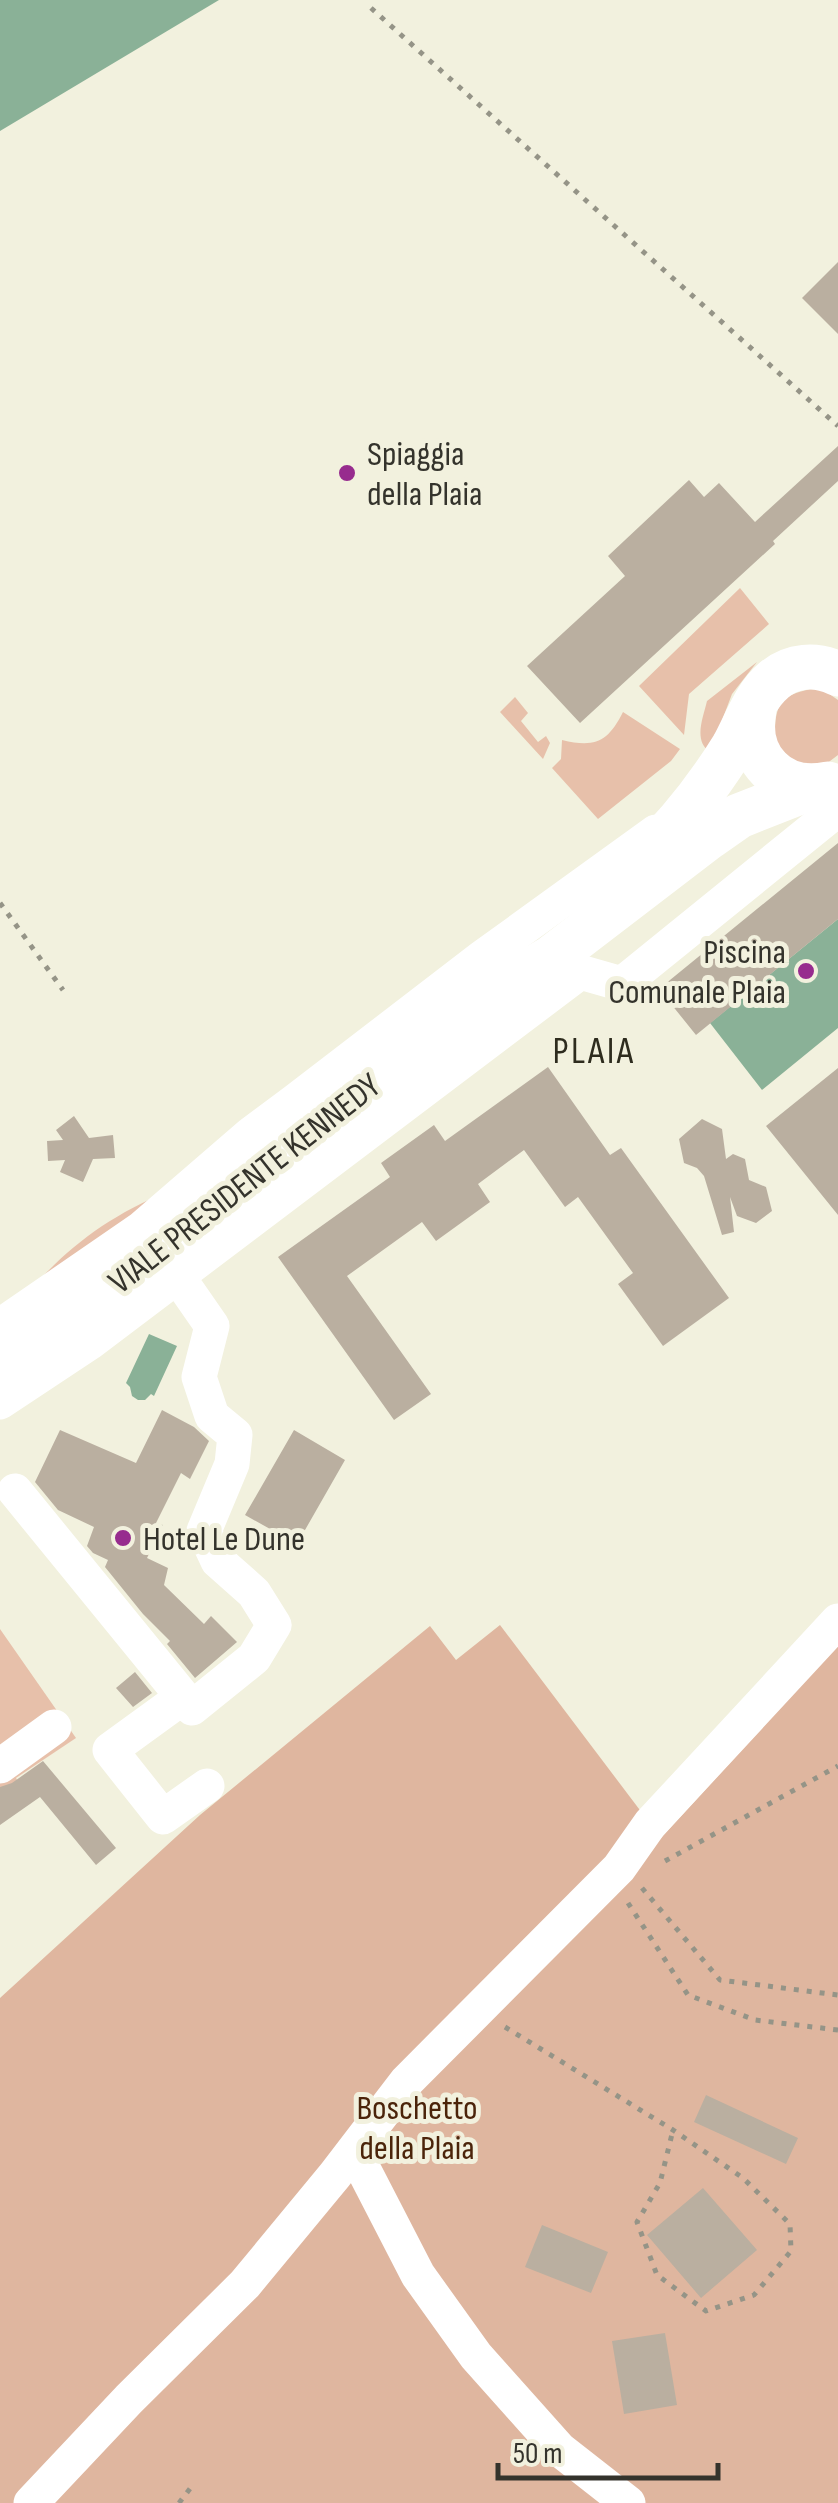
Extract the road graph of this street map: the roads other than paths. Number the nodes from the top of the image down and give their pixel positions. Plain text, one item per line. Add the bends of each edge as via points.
1 (827, 664) edge
2 (754, 710) junction
3 (830, 792) edge
4 (689, 808) junction
5 (565, 965) junction
6 (484, 998) junction
7 (178, 1277) junction
8 (0, 1326) edge
9 (0, 1361) edge
10 (0, 1402) edge
11 (16, 1491) dead end
12 (838, 1621) edge
13 (183, 1698) junction
14 (54, 1727) dead end
15 (0, 1766) edge
16 (207, 1786) dead end
17 (354, 2151) junction
18 (31, 2503) edge
19 (628, 2503) edge

1 - 2 main road via 776,678
2 - 3 main road via 754,744 767,768 789,782
2 - 4 main road
3 - 5 main road via 738,816
3 - 5 street via 622,984
4 - 6 main road via 613,887
4 - 8 street via 251,1134 141,1229
5 - 6 main road
5 - 7 street
6 - 9 main road, VIALE PRESIDENTE KENNEDY via 285,1147 160,1251
7 - 10 street
7 - 13 street via 212,1326 199,1376 212,1416 235,1435 232,1464 204,1531 218,1561 254,1593 274,1625 254,1658 192,1708
11 - 13 street
12 - 17 street via 650,1824 619,1868 407,2081
13 - 16 street via 110,1750 163,1817
14 - 15 street
17 - 18 street via 245,2284
17 - 19 street via 418,2275 476,2356 558,2448

